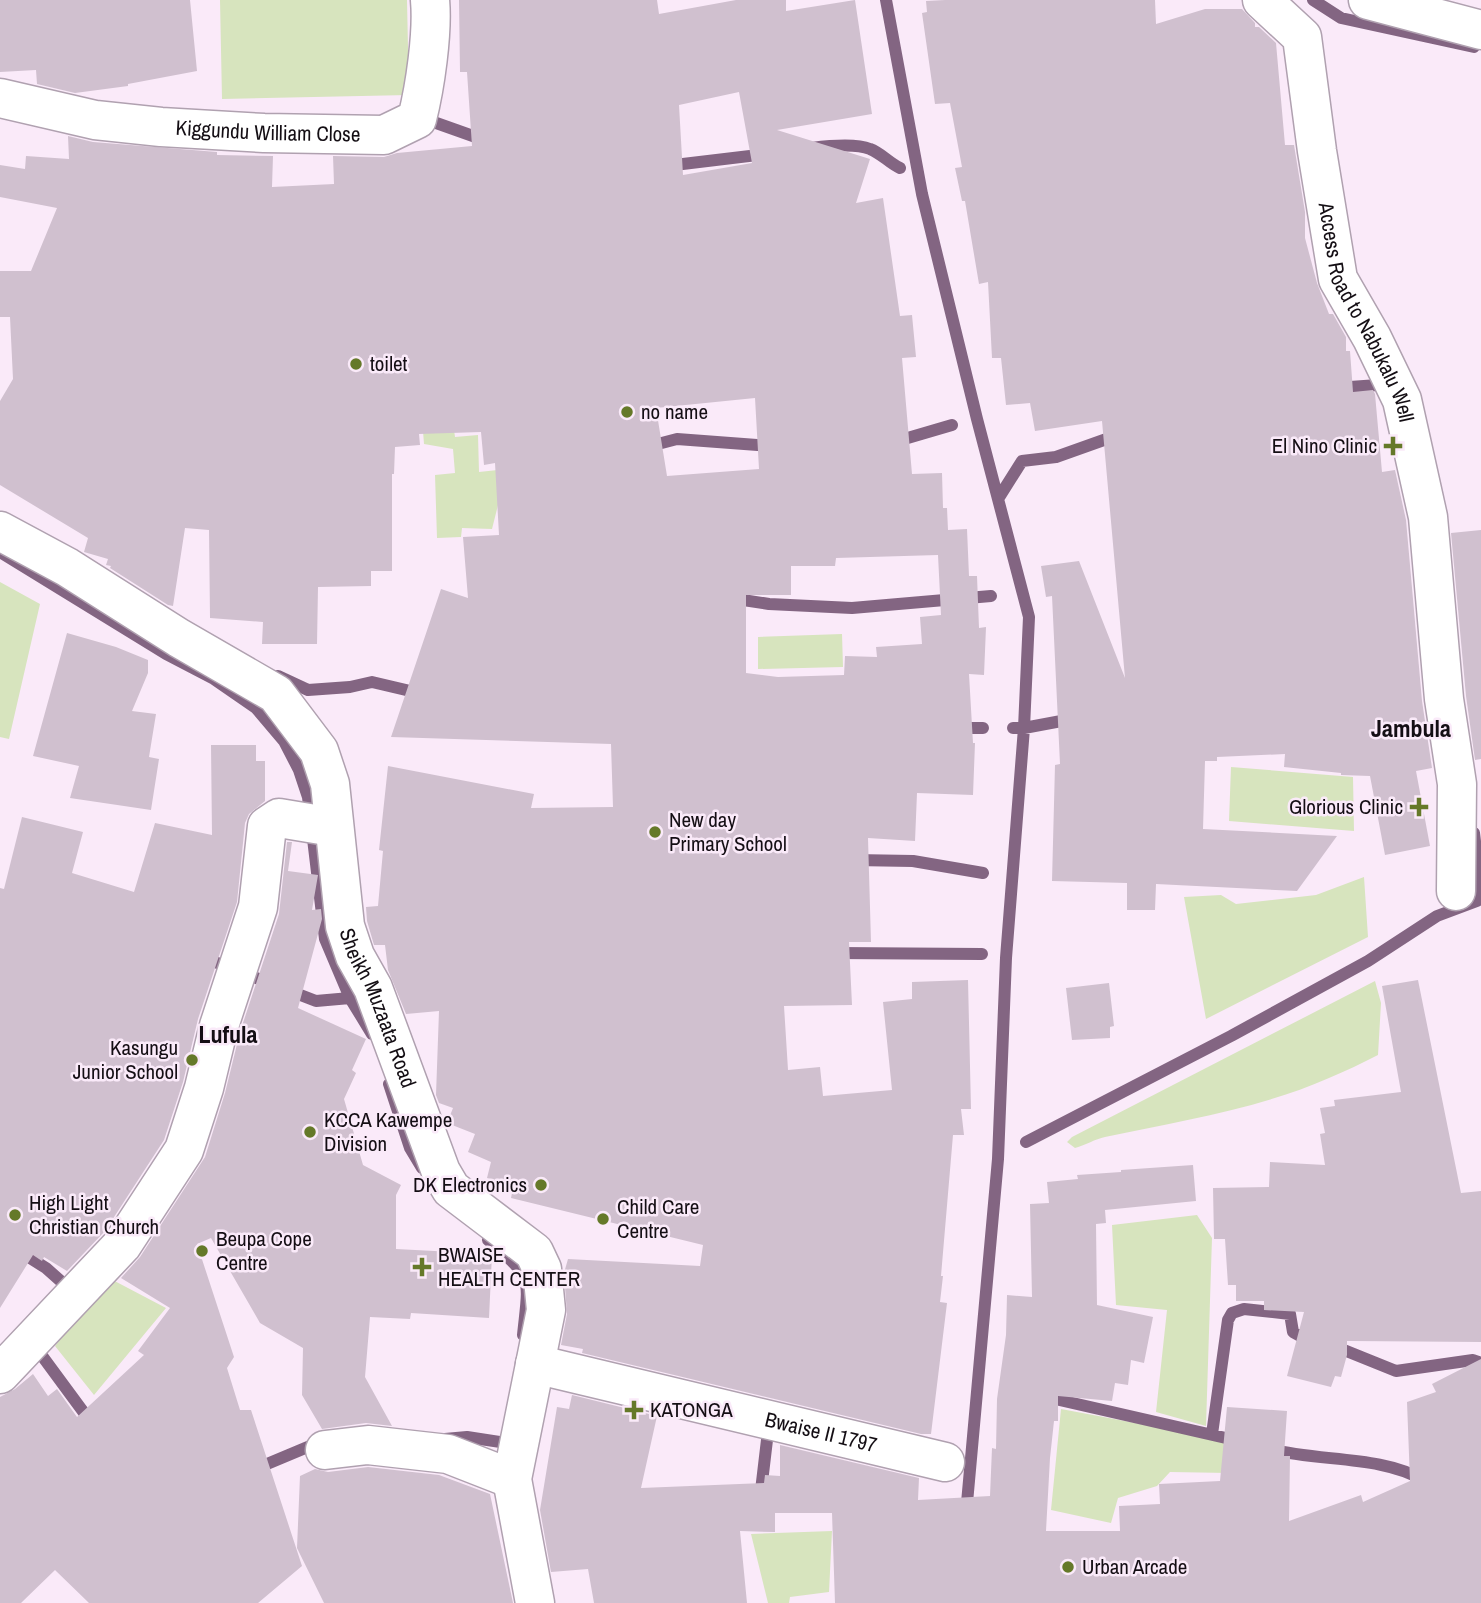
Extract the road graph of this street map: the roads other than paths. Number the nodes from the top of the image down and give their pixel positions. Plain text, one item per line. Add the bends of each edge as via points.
1 (430, 0) edge
2 (1262, 0) edge
3 (1368, 0) edge
4 (1481, 30) edge
5 (0, 98) edge
6 (0, 531) edge
7 (333, 827) junction
8 (1456, 891) dead end
9 (535, 1364) junction
10 (0, 1374) edge
11 (325, 1450) dead end
12 (945, 1462) dead end
13 (512, 1479) junction
14 (535, 1603) edge

1 - 5 street, Kiggundu William Close via 417,119 384,135 161,127 95,120
2 - 8 street, Access Road to Nabukalu Well via 1302,37 1338,279 1402,400 1428,517 1444,699 1457,784
3 - 4 street
6 - 7 street, Sheikh Muzaata Road via 276,694 319,751 330,783
7 - 9 street, Sheikh Muzaata Road via 345,926 373,988 441,1172 451,1189 534,1251 542,1269 546,1310
7 - 10 street via 279,818 267,826 258,907 184,1150 122,1245
9 - 12 street, Bwaise II 1797
9 - 13 street, Sheikh Muzaata Road
11 - 13 street via 368,1445 448,1454
13 - 14 street, Sheikh Muzaata Road

